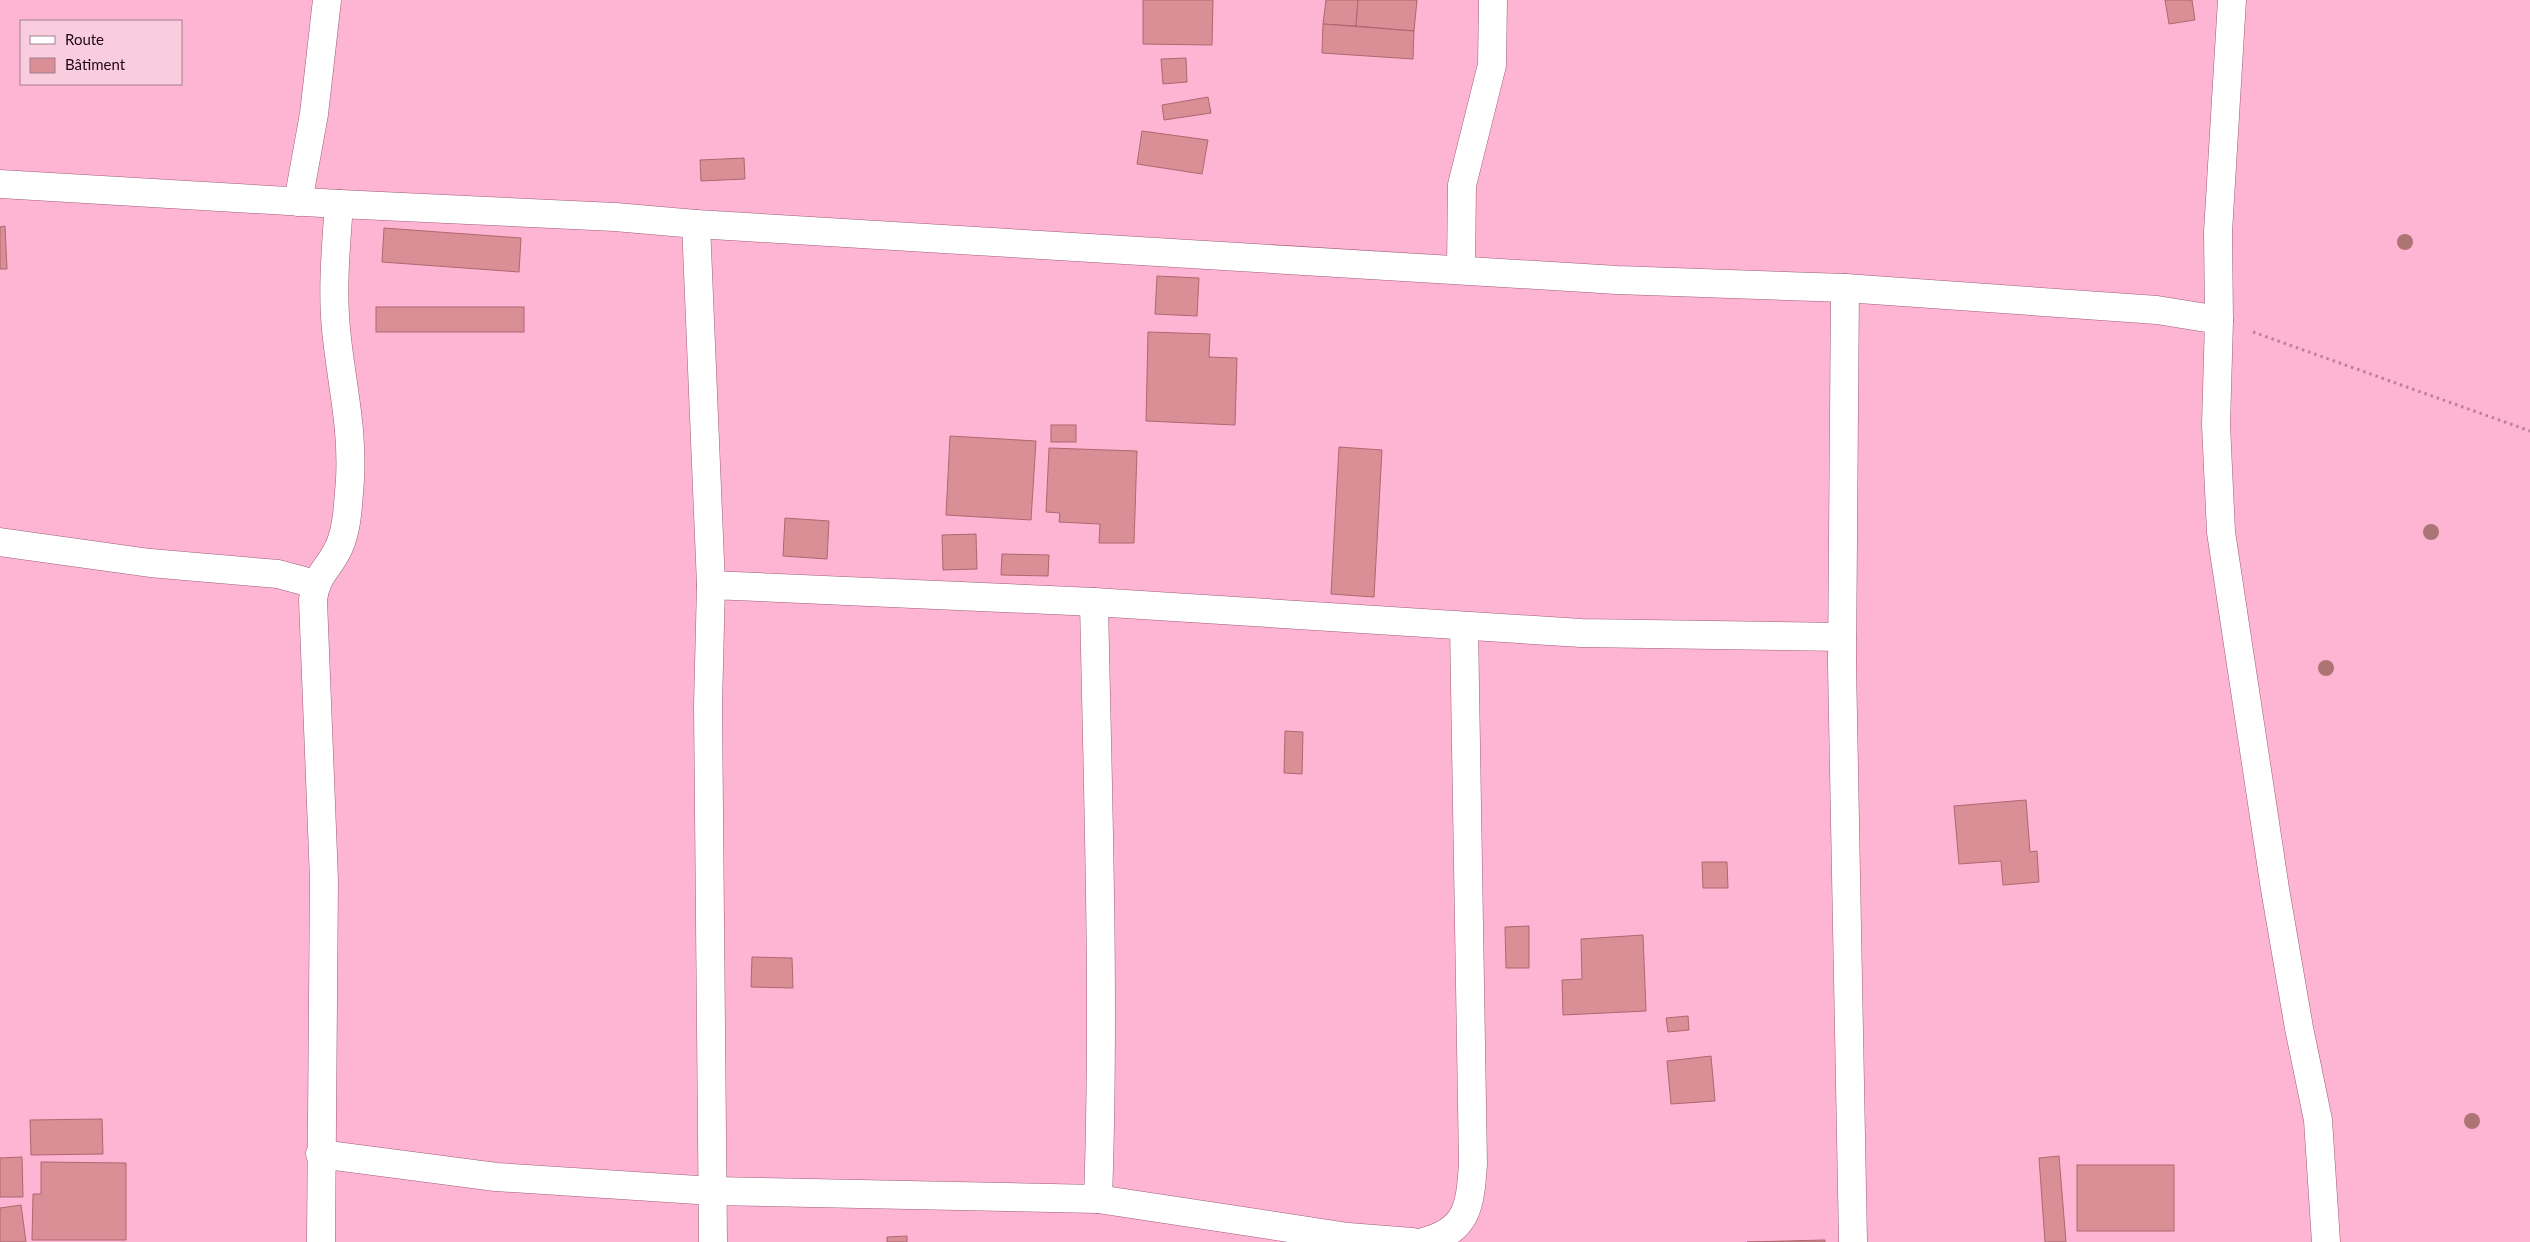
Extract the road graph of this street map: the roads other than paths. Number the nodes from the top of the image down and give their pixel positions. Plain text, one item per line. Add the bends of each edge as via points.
1 (328, 0) edge
2 (1493, 0) edge
3 (2232, 0) edge
4 (0, 184) edge
5 (298, 202) junction
6 (339, 204) junction
7 (696, 224) junction
8 (1461, 269) junction
9 (1845, 288) junction
10 (2219, 320) junction
11 (0, 542) edge
12 (315, 584) junction
13 (711, 584) junction
14 (1094, 602) junction
15 (1464, 626) junction
16 (1842, 637) junction
17 (320, 1154) junction
18 (712, 1191) junction
19 (1098, 1199) junction
20 (1351, 1240) edge
21 (321, 1242) edge
22 (713, 1242) edge
23 (1412, 1242) edge
24 (1423, 1242) edge
25 (1852, 1242) edge
26 (2326, 1242) edge

1 - 5 street via 314,114
2 - 8 street via 1492,65 1462,185
3 - 10 street via 2218,232
4 - 5 street
5 - 6 street
6 - 7 street
6 - 12 street via 334,274 336,330 350,432 350,479 347,514 339,546
7 - 8 street via 1315,263
7 - 13 street
8 - 9 street via 1626,281
9 - 10 street via 2157,310
9 - 16 street
10 - 26 street via 2216,425 2221,532 2278,908 2318,1120
11 - 12 street via 150,564 278,574
12 - 17 street via 324,880
13 - 14 street
13 - 18 street via 708,705
14 - 15 street
14 - 19 street via 1101,929 1102,1087
15 - 16 street via 1581,633
15 - 24 street via 1473,1164 1471,1192 1464,1215 1454,1230
16 - 25 street
17 - 18 street via 496,1177
17 - 21 street
18 - 19 street
18 - 22 street
19 - 20 street
20 - 23 street

